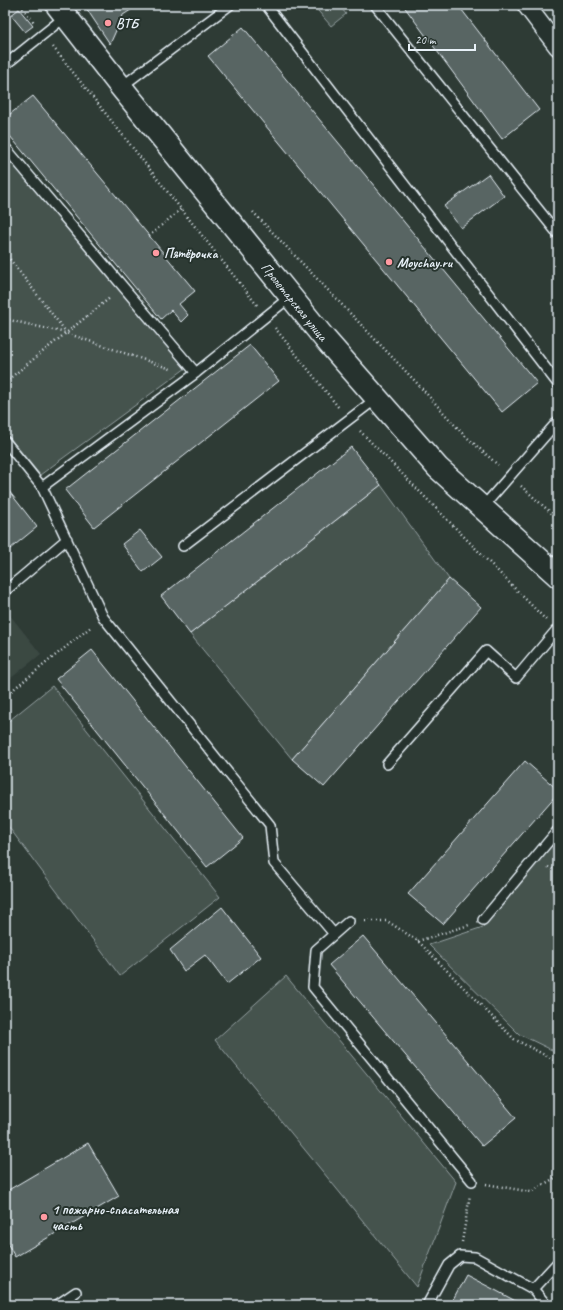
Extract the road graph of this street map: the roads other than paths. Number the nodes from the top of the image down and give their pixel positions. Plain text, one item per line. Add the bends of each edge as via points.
1 (230, 5) edge
2 (266, 5) edge
3 (375, 5) edge
4 (526, 5) edge
5 (61, 10) edge
6 (558, 47) edge
7 (5, 65) edge
8 (121, 87) junction
9 (5, 147) edge
10 (558, 234) edge
11 (290, 297) junction
12 (194, 375) junction
13 (558, 384) edge
14 (377, 398) junction
15 (558, 421) edge
16 (5, 441) edge
17 (42, 487) junction
18 (482, 508) junction
19 (67, 539) junction
20 (183, 546) dead end
21 (558, 576) edge
22 (5, 591) edge
23 (558, 628) edge
24 (387, 764) dead end
25 (558, 830) edge
26 (483, 920) road end
27 (349, 921) road end
28 (334, 934) junction
29 (472, 1181) road end
30 (558, 1264) edge
31 (533, 1289) junction
32 (76, 1292) dead end
33 (57, 1305) edge
34 (428, 1305) edge
35 (544, 1305) edge

1 - 8 lane
2 - 13 lane
3 - 10 lane
4 - 6 street
5 - 7 lane
5 - 8 street, Пролетарская улица
8 - 11 street, Пролетарская улица
9 - 12 lane
11 - 12 lane
11 - 14 street, Пролетарская улица
12 - 17 lane
14 - 18 street, Пролетарская улица via 438,468
14 - 20 lane
15 - 18 lane
16 - 17 lane
17 - 19 lane
18 - 21 street, Пролетарская улица
19 - 22 lane
19 - 28 lane via 103,617 270,824 274,863
23 - 24 lane via 516,678 486,651
25 - 26 lane
27 - 28 lane
28 - 29 lane via 316,950 313,987
30 - 31 lane
31 - 34 lane via 475,1257 460,1256 449,1266
31 - 35 lane
32 - 33 lane

